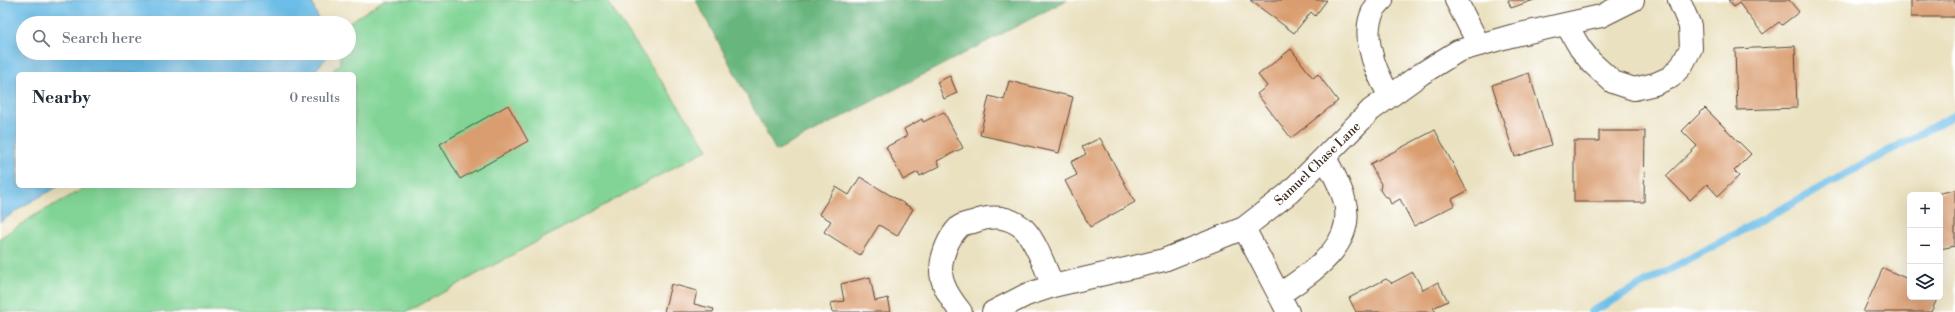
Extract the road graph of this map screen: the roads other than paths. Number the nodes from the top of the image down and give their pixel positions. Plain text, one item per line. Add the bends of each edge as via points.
1 (1382, 0) edge
2 (1456, 0) edge
3 (1633, 0) edge
4 (1679, 0) edge
5 (1566, 24) junction
6 (1479, 45) junction
7 (1390, 96) junction
8 (1325, 157) junction
9 (1244, 228) junction
10 (1053, 286) junction
11 (1283, 303) edge
12 (961, 312) edge
13 (993, 312) edge

1 - 7 street via 1374,8 1368,22 1374,63
2 - 6 street
3 - 5 street, Samuel Chase Lane via 1601,16
4 - 5 street via 1690,26 1691,48 1682,65 1671,77 1634,89 1614,82 1591,62
5 - 6 street, Samuel Chase Lane
6 - 7 street, Samuel Chase Lane via 1458,51
7 - 8 street, Samuel Chase Lane via 1371,110
8 - 9 street, Samuel Chase Lane via 1289,193
8 - 11 street via 1344,198 1347,217 1344,232 1335,250
9 - 10 street, Samuel Chase Lane via 1164,260
9 - 11 street
10 - 12 street via 1025,230 1014,222 997,216 982,218 960,226 949,240 943,256 941,272 946,289
10 - 13 street, Samuel Chase Lane via 1026,295

